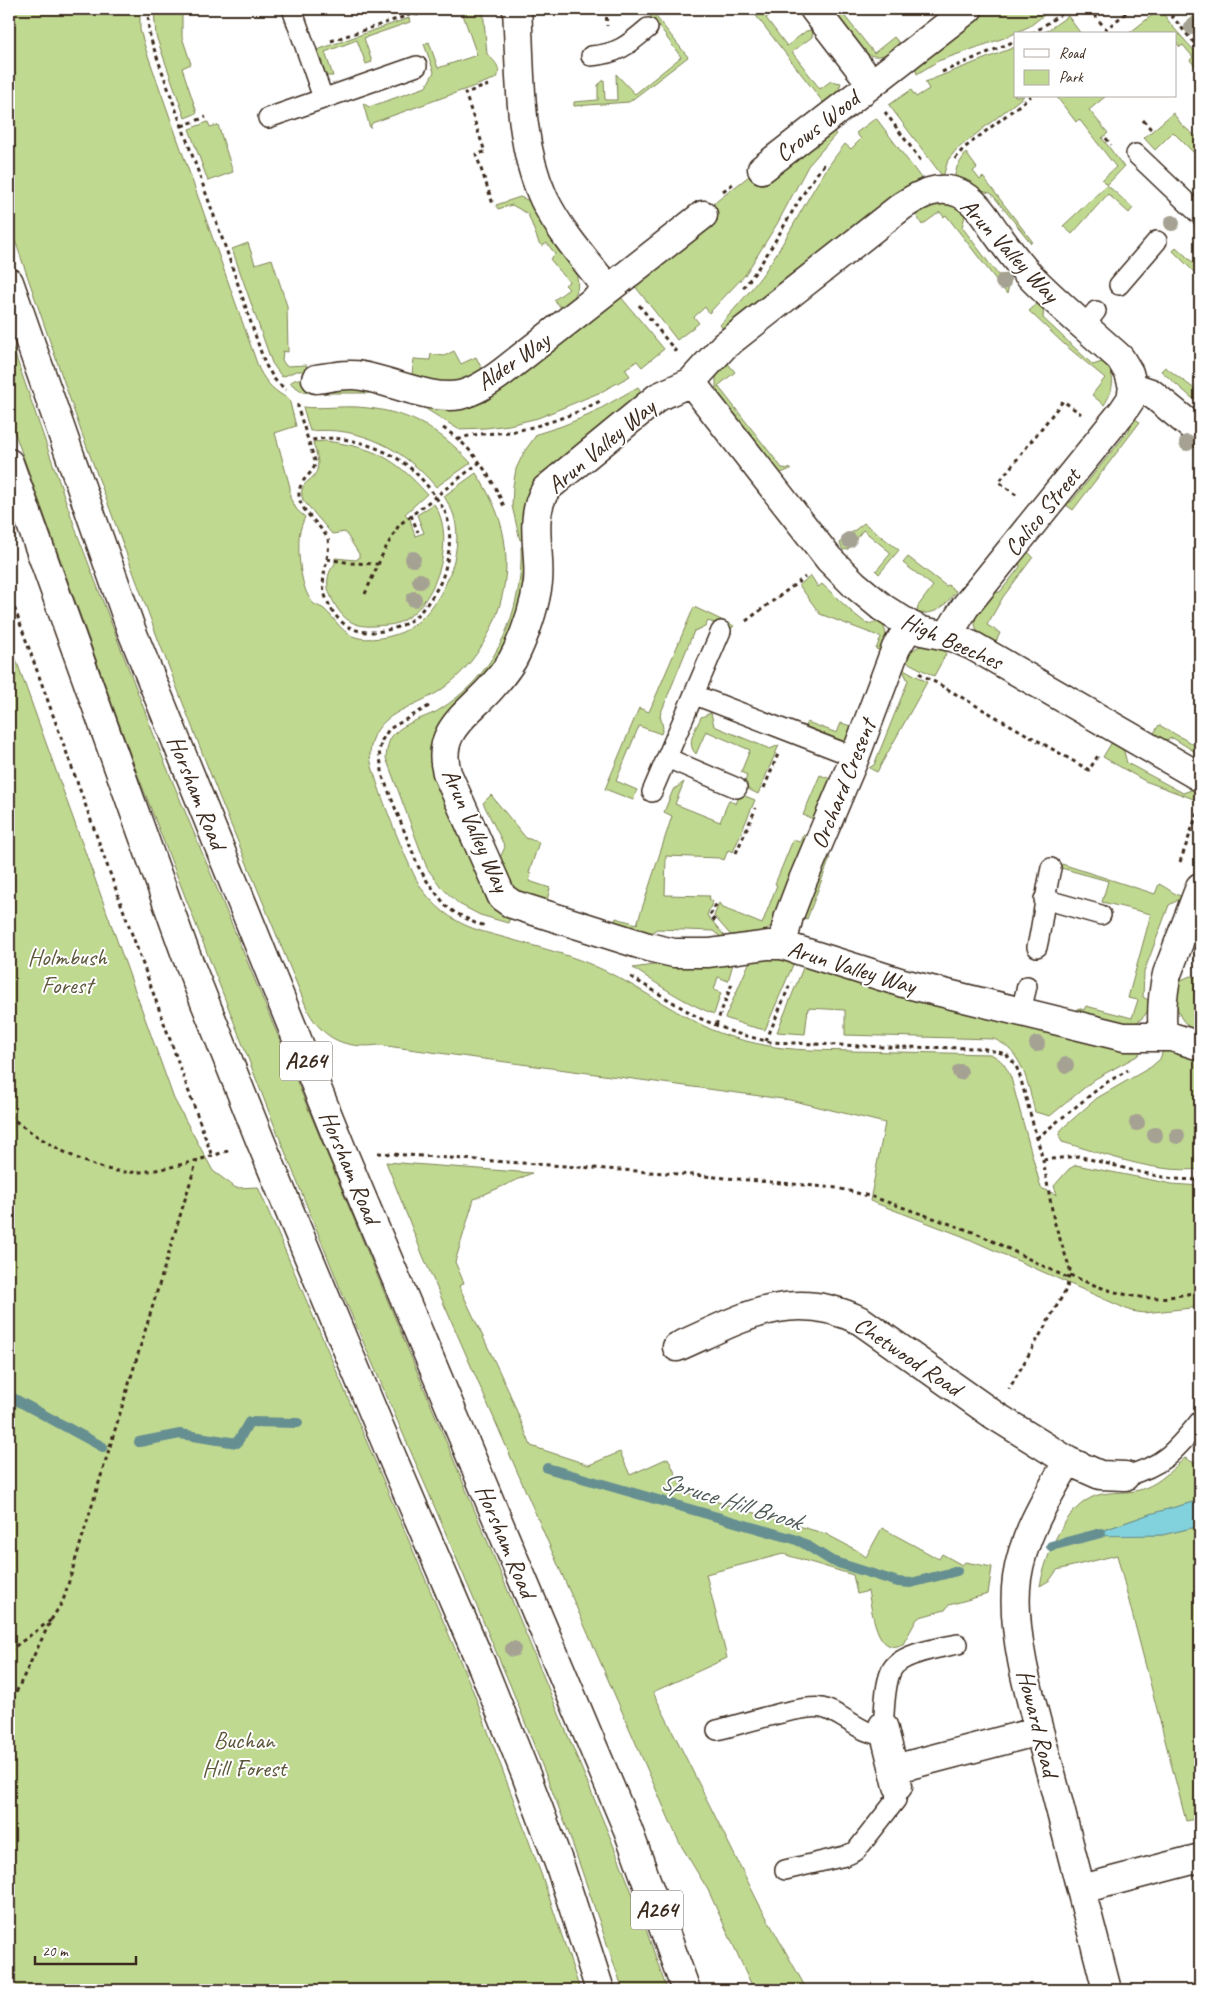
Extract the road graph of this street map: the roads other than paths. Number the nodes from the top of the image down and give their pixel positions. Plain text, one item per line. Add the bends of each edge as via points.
1 (292, 9) edge
2 (517, 9) edge
3 (814, 9) edge
4 (968, 9) edge
5 (648, 28) dead end
6 (591, 56) dead end
7 (417, 66) dead end
8 (869, 85) junction
9 (324, 98) junction
10 (268, 118) dead end
11 (1136, 154) dead end
12 (762, 169) road end
13 (1197, 204) edge
14 (703, 215) road end
15 (1157, 242) dead end
16 (9, 282) edge
17 (614, 285) junction
18 (1119, 285) dead end
19 (693, 380) junction
20 (1133, 387) junction
21 (308, 388) road end
22 (1200, 433) edge
23 (9, 464) edge
24 (910, 625) junction
25 (721, 632) road end
26 (947, 636) junction
27 (695, 694) junction
28 (854, 757) junction
29 (667, 758) junction
30 (1200, 777) edge
31 (738, 788) dead end
32 (652, 792) dead end
33 (1051, 868) dead end
34 (1200, 888) edge
35 (1044, 899) junction
36 (1102, 914) dead end
37 (1037, 947) dead end
38 (793, 948) junction
39 (1162, 1036) junction
40 (1200, 1046) edge
41 (678, 1347) dead end
42 (1200, 1421) edge
43 (1068, 1461) junction
44 (1125, 1476) joint
45 (958, 1644) dead end
46 (716, 1730) dead end
47 (884, 1730) junction
48 (1039, 1730) junction
49 (896, 1779) junction
50 (1200, 1858) edge
51 (786, 1870) dead end
52 (1082, 1889) junction
53 (600, 1990) edge
54 (686, 1990) edge
55 (1107, 1990) edge

1 - 9 lane
2 - 17 main road via 524,127 535,174 556,220
3 - 8 main road, Crows Wood
4 - 8 main road, Crows Wood
5 - 6 lane via 614,53
7 - 9 lane
8 - 12 main road, Crows Wood
9 - 10 lane
11 - 13 lane
14 - 17 main road, Alder Way
15 - 18 lane
16 - 54 main road, Horsham Road / A264 via 131,629 342,1150 628,1830
17 - 21 main road, Alder Way via 504,371 460,395 418,391 360,375
19 - 20 main road, Arun Valley Way via 724,346 902,206 919,195 939,190 959,193 974,204 1032,278 1090,318 1120,358
19 - 24 main road, High Beeches via 829,559 868,596
19 - 38 main road, Arun Valley Way via 658,397 546,489 536,515 538,581 526,629 506,670 450,732 444,748 444,764 502,897 512,904 674,953 710,953 768,945
20 - 22 main road via 1151,394
20 - 26 main road, Calico Street via 1128,405 959,615
23 - 53 main road via 186,955 271,1168 523,1766
24 - 26 main road, High Beeches
24 - 28 main road, Orchard Cresent via 896,648
25 - 27 lane
26 - 30 main road, High Beeches via 973,646
27 - 28 lane
27 - 29 lane
28 - 38 main road, Orchard Cresent via 789,916
29 - 31 lane
29 - 32 lane
33 - 35 lane
34 - 39 main road via 1167,974 1161,1015
35 - 36 lane
35 - 37 lane
38 - 39 main road, Arun Valley Way via 887,979 1024,999 1124,1037
39 - 40 main road, Arun Valley Way
41 - 43 main road, Chetwood Road via 775,1308 806,1305 827,1308 861,1321 994,1415
42 - 44 lane via 1165,1460
43 - 44 main road, Chetwood Road via 1100,1475
43 - 48 main road, Howard Road via 1029,1532 1016,1589 1018,1635
45 - 47 lane via 910,1656 891,1670
46 - 47 lane via 816,1708 837,1714 874,1735
47 - 49 main road
48 - 49 main road
48 - 52 main road, Howard Road
49 - 51 lane via 896,1800 856,1851
50 - 52 main road
52 - 55 main road, Howard Road

